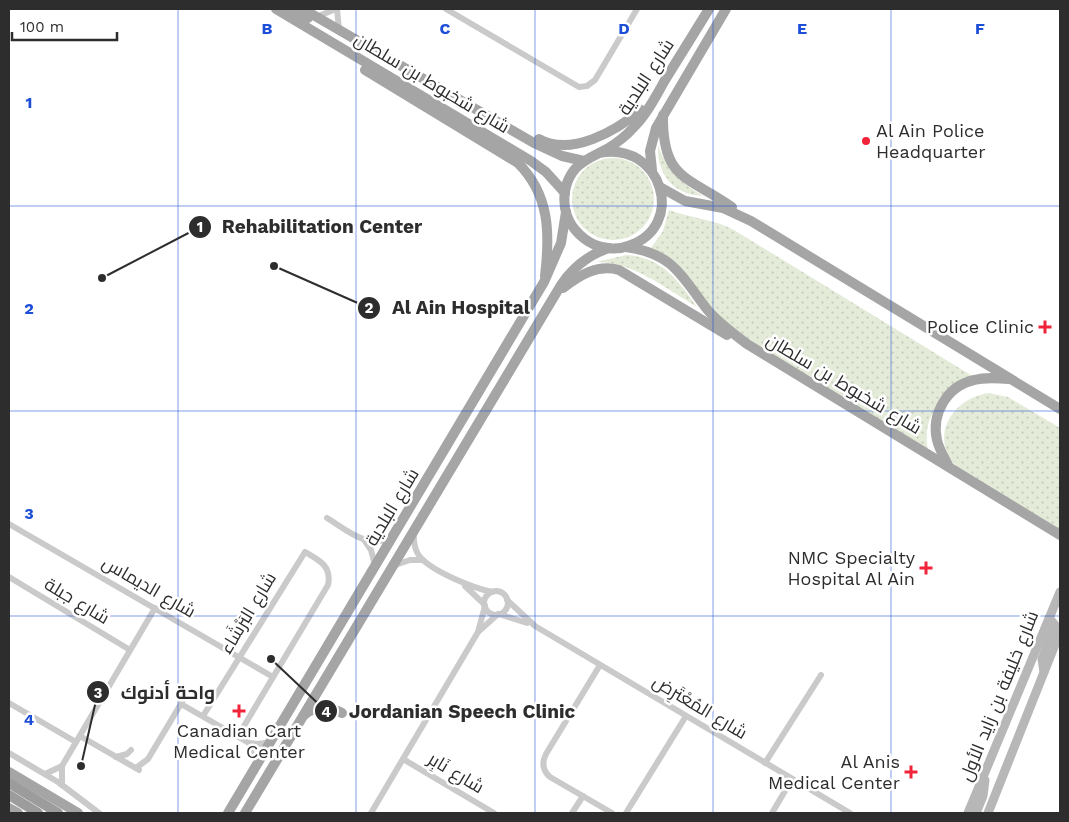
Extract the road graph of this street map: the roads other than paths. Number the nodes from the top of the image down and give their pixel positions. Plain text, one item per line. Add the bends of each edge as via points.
1 (276, 9) edge
2 (292, 9) edge
3 (303, 9) edge
4 (337, 9) edge
5 (446, 9) edge
6 (637, 9) edge
7 (709, 9) edge
8 (726, 9) edge
9 (316, 17) junction
10 (339, 30) junction
11 (368, 46) junction
12 (351, 55) junction
13 (427, 80) junction
14 (653, 100) junction
15 (663, 114) junction
16 (599, 153) junction
17 (584, 161) junction
18 (652, 171) junction
19 (660, 187) junction
20 (564, 193) junction
21 (566, 212) junction
22 (751, 221) junction
23 (626, 247) junction
24 (609, 248) junction
25 (544, 282) junction
26 (555, 295) junction
27 (747, 344) junction
28 (1010, 378) junction
29 (1060, 409) edge
30 (949, 466) junction
31 (327, 518) dead end
32 (9, 524) edge
33 (414, 531) junction
34 (1060, 535) edge
35 (393, 536) junction
36 (365, 541) junction
37 (422, 560) junction
38 (376, 566) junction
39 (393, 566) junction
40 (9, 577) edge
41 (458, 580) junction
42 (492, 592) junction
43 (1060, 592) edge
44 (507, 600) junction
45 (485, 605) junction
46 (155, 608) junction
47 (499, 614) junction
48 (1049, 618) junction
49 (535, 626) junction
50 (478, 632) junction
51 (1060, 632) edge
52 (130, 650) junction
53 (239, 657) junction
54 (600, 665) junction
55 (1044, 672) junction
56 (822, 675) dead end
57 (273, 677) junction
58 (188, 692) dead end
59 (9, 703) edge
60 (181, 704) junction
61 (342, 713) dead end
62 (203, 716) junction
63 (686, 716) junction
64 (302, 718) junction
65 (244, 726) dead end
66 (80, 736) junction
67 (76, 742) junction
68 (271, 742) junction
69 (248, 743) junction
70 (9, 753) edge
71 (116, 757) junction
72 (403, 759) junction
73 (765, 763) junction
74 (258, 764) junction
75 (62, 766) junction
76 (136, 768) junction
77 (9, 772) edge
78 (45, 774) junction
79 (984, 775) junction
80 (792, 779) junction
81 (9, 783) edge
82 (62, 785) junction
83 (9, 795) edge
84 (583, 796) junction
85 (9, 808) edge
86 (18, 813) edge
87 (38, 813) edge
88 (58, 813) edge
89 (78, 813) edge
90 (98, 813) edge
91 (228, 813) edge
92 (245, 813) edge
93 (371, 813) edge
94 (494, 813) edge
95 (572, 813) edge
96 (612, 813) edge
97 (626, 813) edge
98 (772, 813) edge
99 (850, 813) edge
100 (968, 813) edge
101 (976, 813) edge
102 (988, 813) edge

1 - 12 main road, شارع شخبوط بن سلطان
2 - 11 main road via 326,29
3 - 9 main road, شارع شخبوط بن سلطان
4 - 9 street
4 - 10 street
5 - 6 street via 579,87 590,85 595,80
7 - 14 main road, شارع البلدية
8 - 15 main road, شارع البلدية
9 - 10 main road, شارع شخبوط بن سلطان
10 - 11 main road, شارع شخبوط بن سلطان
11 - 13 main road, شارع شخبوط بن سلطان
12 - 20 main road, شارع شخبوط بن سلطان via 532,161
12 - 25 main road via 360,68 524,168 538,189 546,217 548,248
13 - 14 main road via 464,96 546,142 561,146 615,129
13 - 17 main road, شارع شخبوط بن سلطان via 544,148
14 - 16 main road, شارع البلدية via 634,127
15 - 18 main road, شارع البلدية via 651,144
15 - 22 main road via 664,146 677,171 690,183
16 - 17 main road
16 - 18 main road via 616,151 632,155
17 - 20 main road via 571,175
18 - 19 main road
19 - 22 main road via 685,200 723,208
19 - 23 main road via 662,204 654,227 642,240
20 - 21 main road
21 - 24 main road via 581,236
21 - 25 main road, شارع البلدية via 561,243
22 - 28 main road
23 - 24 main road
23 - 27 main road, شارع شخبوط بن سلطان via 650,252 671,263 712,314
24 - 26 main road, شارع البلدية via 578,265
25 - 35 main road, شارع البلدية
26 - 27 main road via 588,272 614,268
26 - 33 main road, شارع البلدية
27 - 30 main road, شارع شخبوط بن سلطان
28 - 29 main road
28 - 30 main road via 971,380 955,388 944,400 936,432
30 - 34 main road, شارع شخبوط بن سلطان
31 - 36 street
32 - 46 street, شارع الديماس
33 - 37 street via 414,543
33 - 39 main road, شارع البلدية
35 - 36 street via 380,542
35 - 38 main road, شارع البلدية
36 - 38 street
37 - 39 street
37 - 41 street
38 - 68 main road, شارع البلدية
39 - 64 main road, شارع البلدية
40 - 52 street, شارع جبلة
41 - 42 street
41 - 45 street
42 - 44 street via 502,593
42 - 45 street via 486,597
43 - 48 main road, شارع خليفة بن زايد الأول
44 - 47 street via 506,609
44 - 49 street, شارع المُعْتَرِض
45 - 47 street via 490,613
45 - 50 street
46 - 52 street
46 - 53 street, شارع الديماس
47 - 49 street, شارع المُعْتَرِض
47 - 50 street
48 - 55 main road via 1054,625 1042,659
48 - 79 main road, شارع خليفة بن زايد الأول
49 - 54 street, شارع المُعْتَرِض
50 - 72 street
51 - 55 main road, شارع خليفة بن زايد الأول
52 - 66 street
53 - 57 street, شارع الديماس
53 - 57 street, شارع البَرْشَاء via 305,552 324,564 329,581
53 - 62 street, شارع البَرْشَاء
54 - 63 street, شارع المُعْتَرِض
54 - 84 street via 544,760 548,775
55 - 102 main road, شارع خليفة بن زايد الأول
56 - 73 street
57 - 65 street
58 - 60 street
59 - 67 street
60 - 62 street
60 - 76 street via 148,759
61 - 64 main road via 320,707
62 - 69 street
63 - 73 street, شارع المُعْتَرِض
63 - 97 street
64 - 92 main road, شارع البلدية
66 - 67 street
66 - 71 street
67 - 75 street
68 - 69 street
68 - 74 main road, شارع البلدية
69 - 74 street
70 - 78 street
71 - 76 street
71 - 76 street via 131,750 129,758
72 - 93 street
72 - 94 street, شارع نَابِر
73 - 80 street, شارع المُعْتَرِض
74 - 91 main road, شارع البلدية
75 - 78 street
75 - 82 street
77 - 89 main road
78 - 82 street
79 - 100 main road, شارع خليفة بن زايد الأول
79 - 101 main road via 984,791
80 - 98 street
80 - 99 street, شارع المُعْتَرِض
81 - 88 highway
82 - 90 street
83 - 87 highway
84 - 95 street
84 - 96 street
85 - 86 main road

